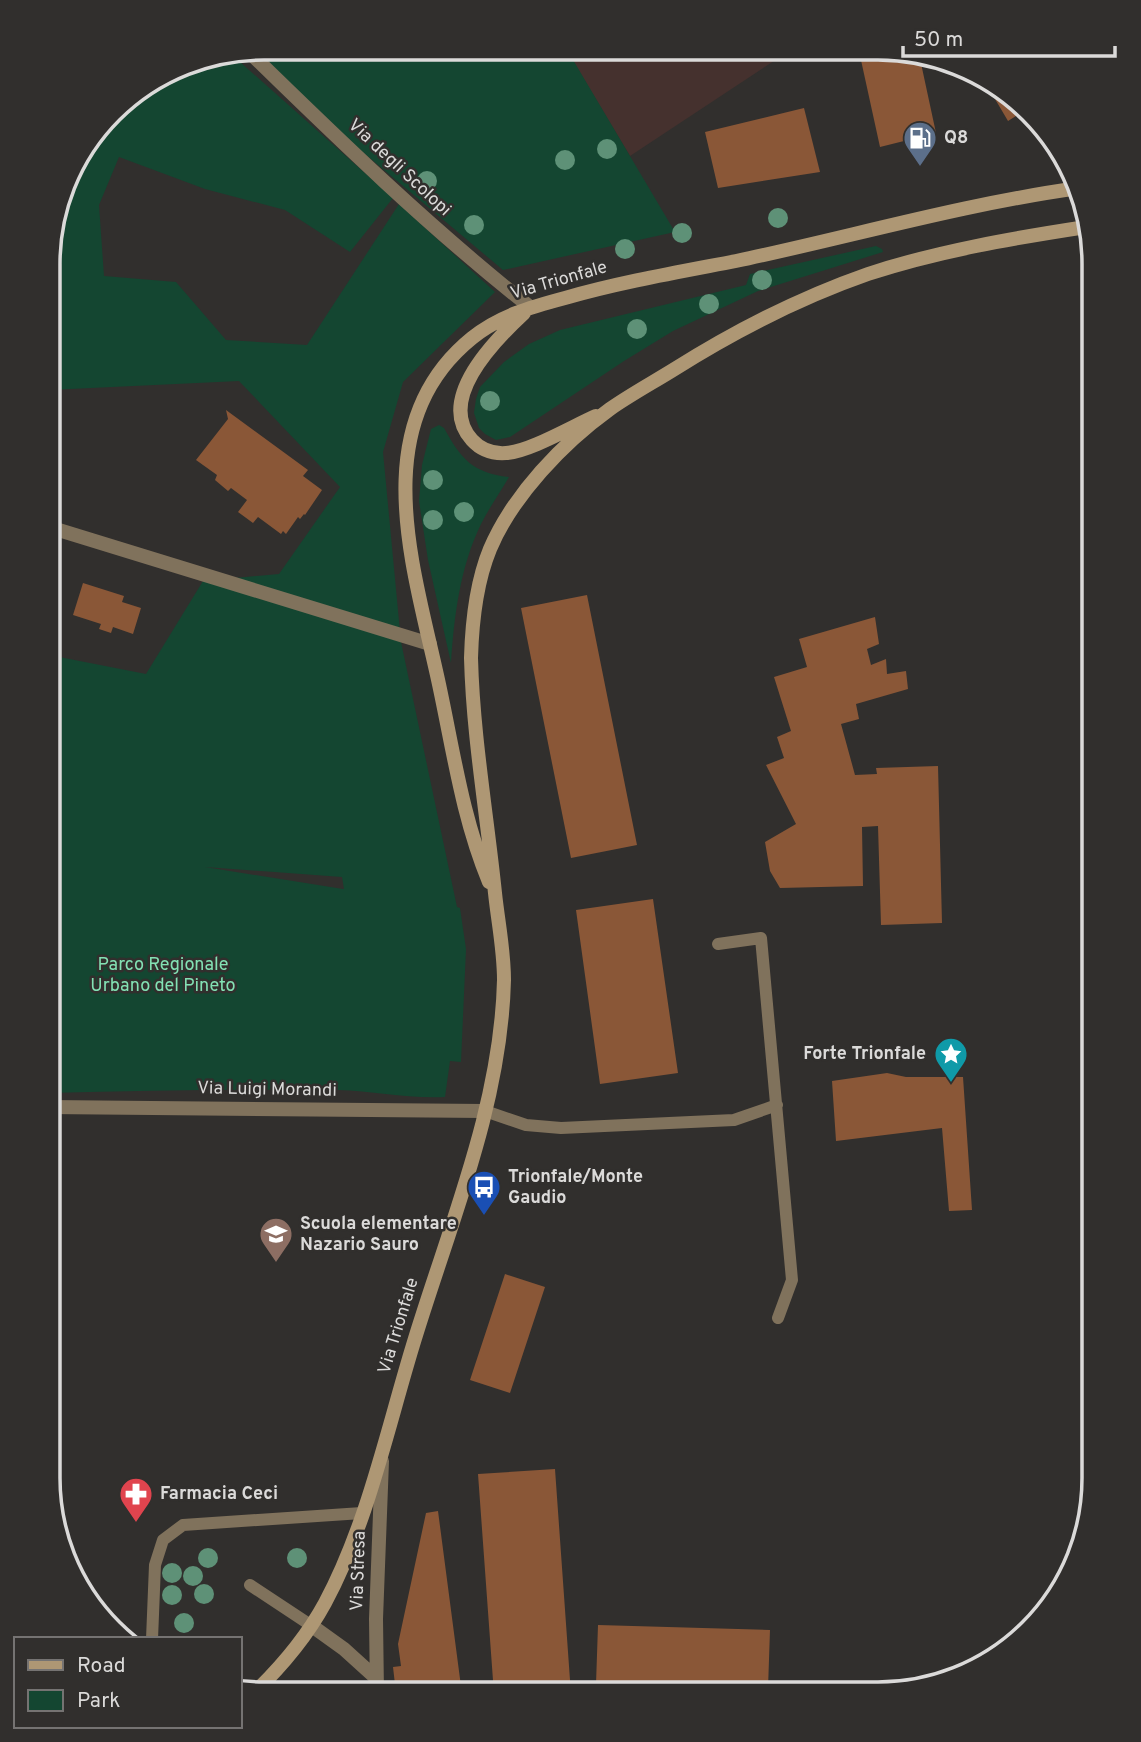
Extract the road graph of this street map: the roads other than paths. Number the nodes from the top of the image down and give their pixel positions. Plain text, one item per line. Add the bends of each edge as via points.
1 (257, 60) edge
2 (1068, 190) edge
3 (1078, 228) edge
4 (530, 307) junction
5 (610, 410) junction
6 (60, 530) edge
7 (430, 644) junction
8 (496, 899) junction
9 (718, 944) dead end
10 (777, 1105) junction
11 (60, 1108) edge
12 (485, 1111) junction
13 (778, 1318) dead end
14 (382, 1449) junction
15 (362, 1513) junction
16 (250, 1585) dead end
17 (312, 1626) junction
18 (152, 1637) edge
19 (265, 1682) edge
20 (373, 1682) edge
21 (377, 1682) edge

1 - 4 street, Via degli Scolopi via 470,259
2 - 4 main road, Via Trionfale via 633,281
3 - 5 main road, Via Trionfale via 917,260 835,286 732,335
4 - 5 main road via 493,343 468,383 460,406 467,434 485,450 506,453
4 - 7 main road, Via Trionfale via 496,322 462,347 434,380 415,420 404,494 409,544
5 - 8 main road, Via Trionfale via 555,458 523,495 490,549 481,580 471,676
6 - 7 street
7 - 8 main road, Via Trionfale via 466,820
8 - 12 main road, Via Trionfale via 503,1000
9 - 10 lane via 761,938
10 - 12 lane via 734,1120 561,1128 526,1125
10 - 13 lane via 792,1280
11 - 12 street, Via Luigi Morandi
12 - 14 main road, Via Trionfale
14 - 15 main road, Via Trionfale
14 - 21 street, Via Stresa
15 - 17 main road, Via Trionfale
15 - 18 lane via 183,1524 163,1541 155,1565
16 - 17 lane
17 - 19 main road, Via Trionfale
17 - 20 street via 344,1649

